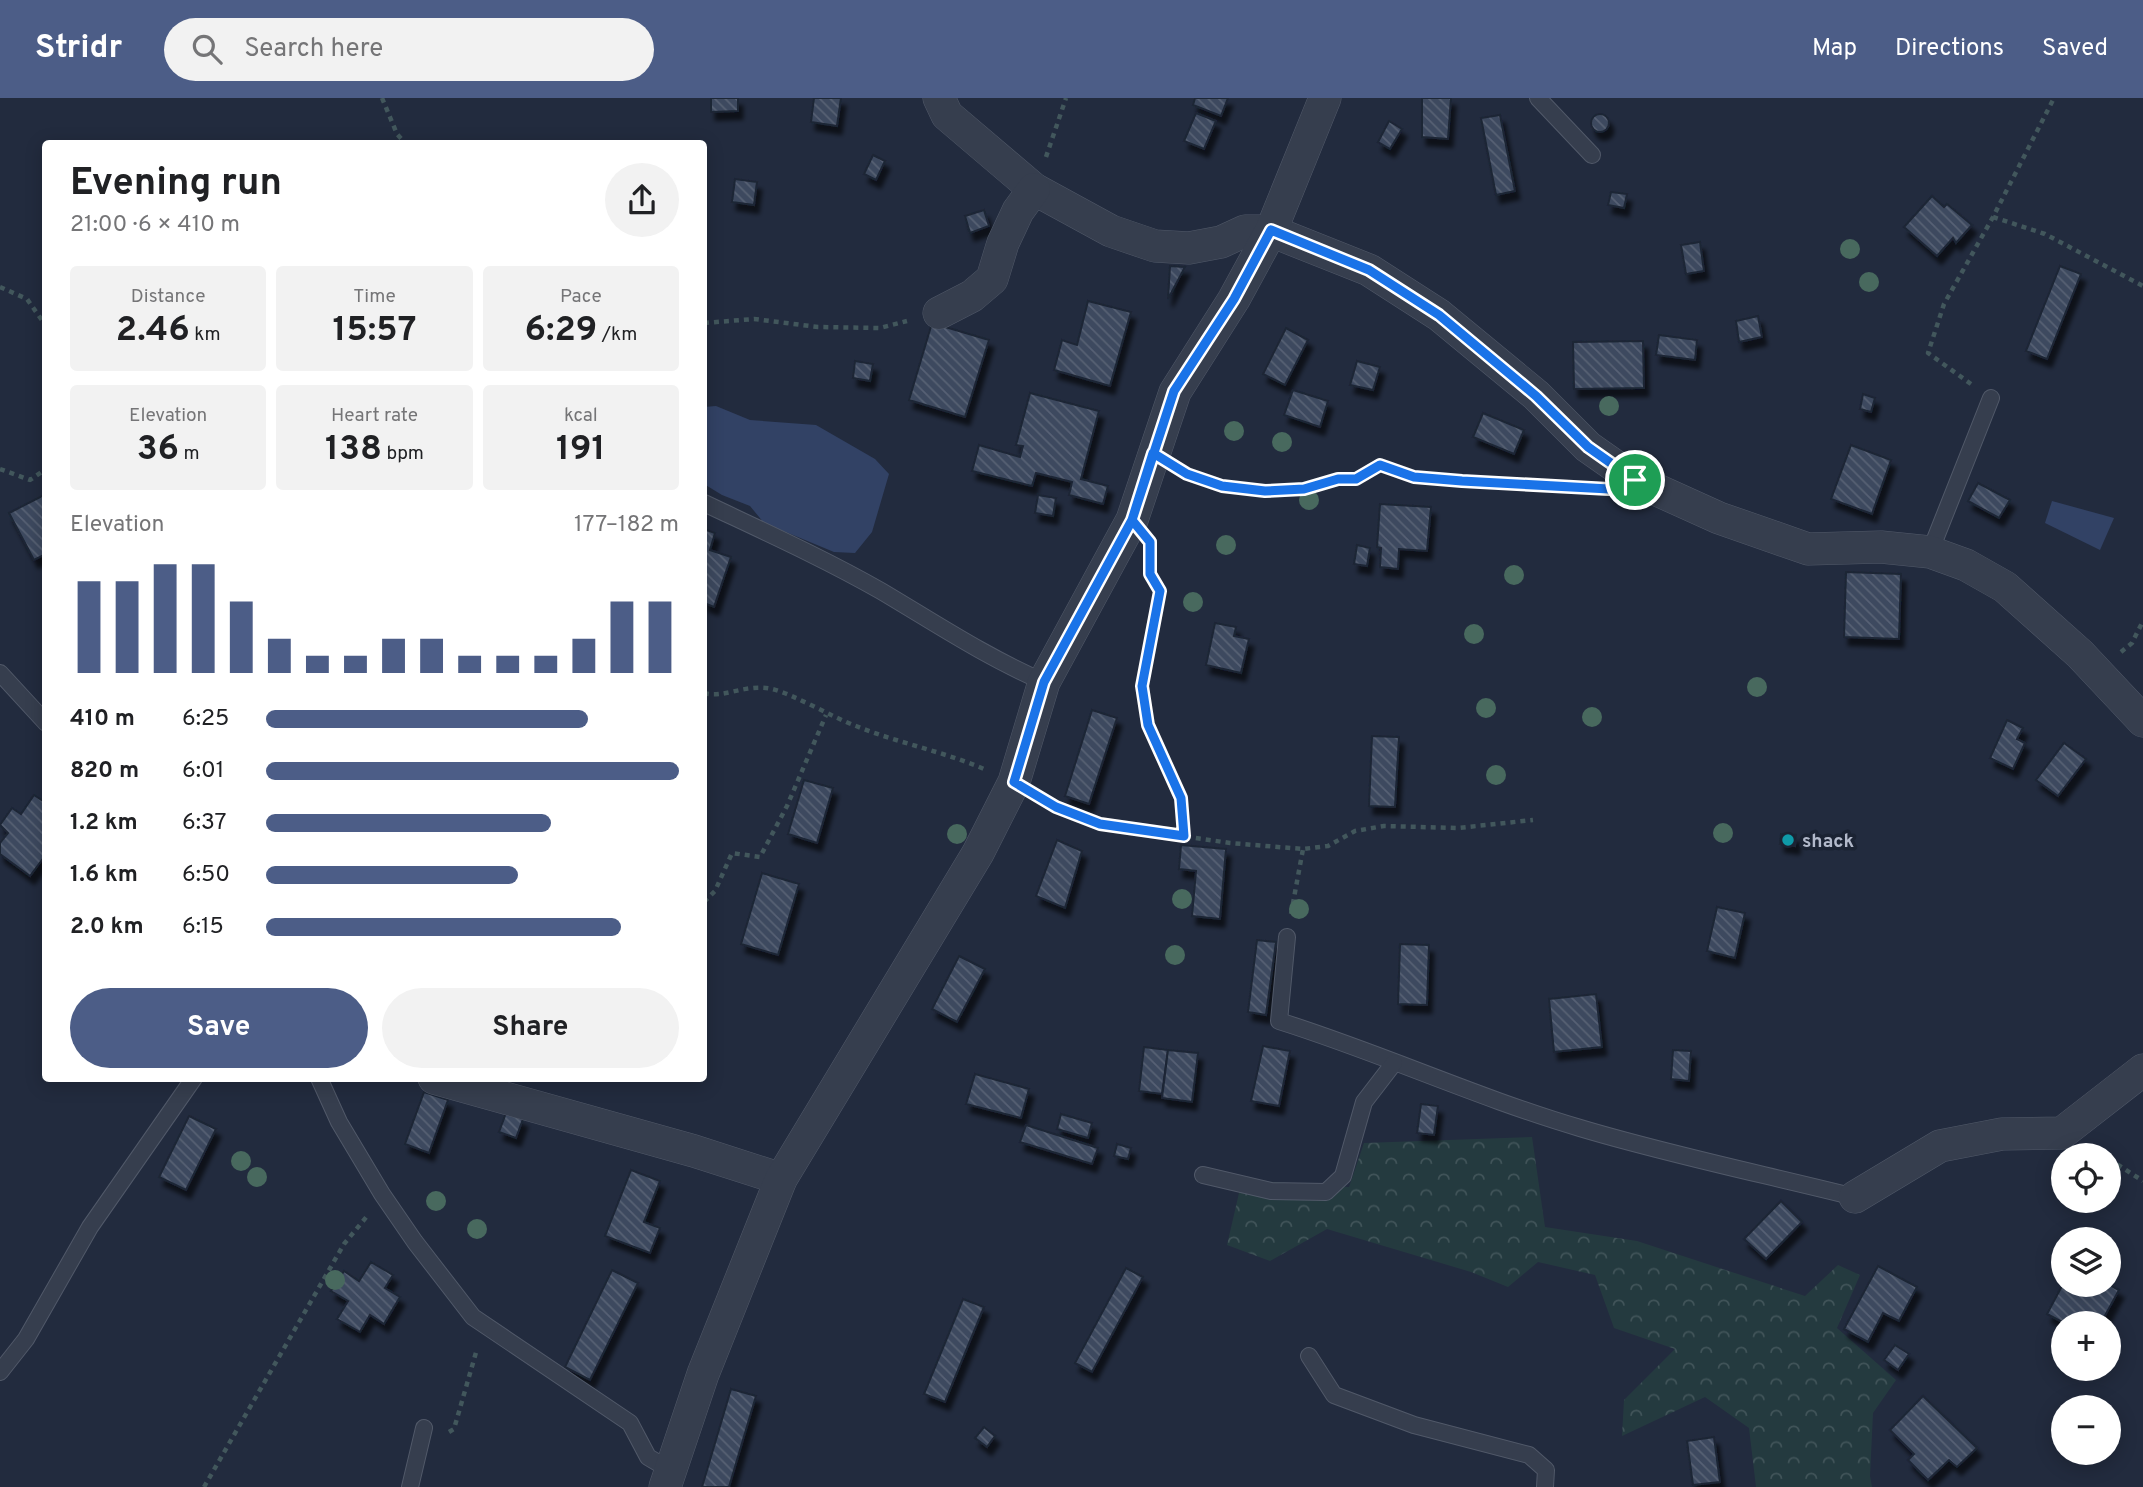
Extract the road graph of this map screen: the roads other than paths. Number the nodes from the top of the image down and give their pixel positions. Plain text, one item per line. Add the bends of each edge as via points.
1 (939, 98) edge
2 (1325, 98) edge
3 (1538, 98) edge
4 (1592, 155) dead end
5 (1034, 189) junction
6 (1271, 230) junction
7 (939, 313) road end
8 (1991, 398) road end
9 (707, 504) edge
10 (1930, 552) junction
11 (0, 673) edge
12 (1044, 682) junction
13 (42, 719) edge
14 (2143, 721) edge
15 (1287, 937) road end
16 (1394, 1063) junction
17 (2143, 1070) edge
18 (191, 1082) edge
19 (321, 1082) edge
20 (448, 1082) edge
21 (1203, 1175) dead end
22 (781, 1179) junction
23 (1855, 1197) joint
24 (1309, 1356) dead end
25 (0, 1372) edge
26 (424, 1428) dead end
27 (667, 1478) edge
28 (410, 1487) edge
29 (1545, 1487) edge

1 - 5 street via 947,115
2 - 6 street
3 - 4 lane
5 - 6 street via 1111,231 1155,246 1189,248 1245,232
5 - 7 street via 1003,243 992,279 972,296
6 - 10 street via 1369,270 1439,315 1536,396 1588,447 1635,480 1719,518 1808,549 1881,547
6 - 12 street via 1234,299 1174,391 1132,520
8 - 10 lane
9 - 12 lane via 799,548
10 - 14 street via 2005,587 2080,654
11 - 13 lane
12 - 22 street via 1014,782 978,853
15 - 16 lane via 1279,1021
16 - 21 lane via 1364,1102 1343,1176 1326,1192 1271,1191
16 - 23 lane via 1581,1128
17 - 23 street via 2062,1133 2002,1134 1940,1146
18 - 25 lane via 90,1227 26,1339
19 - 27 lane via 339,1122 383,1194 473,1317 630,1423 648,1457
20 - 22 street
22 - 27 street
24 - 29 lane via 1334,1395 1414,1425 1529,1455 1546,1470
26 - 28 lane

